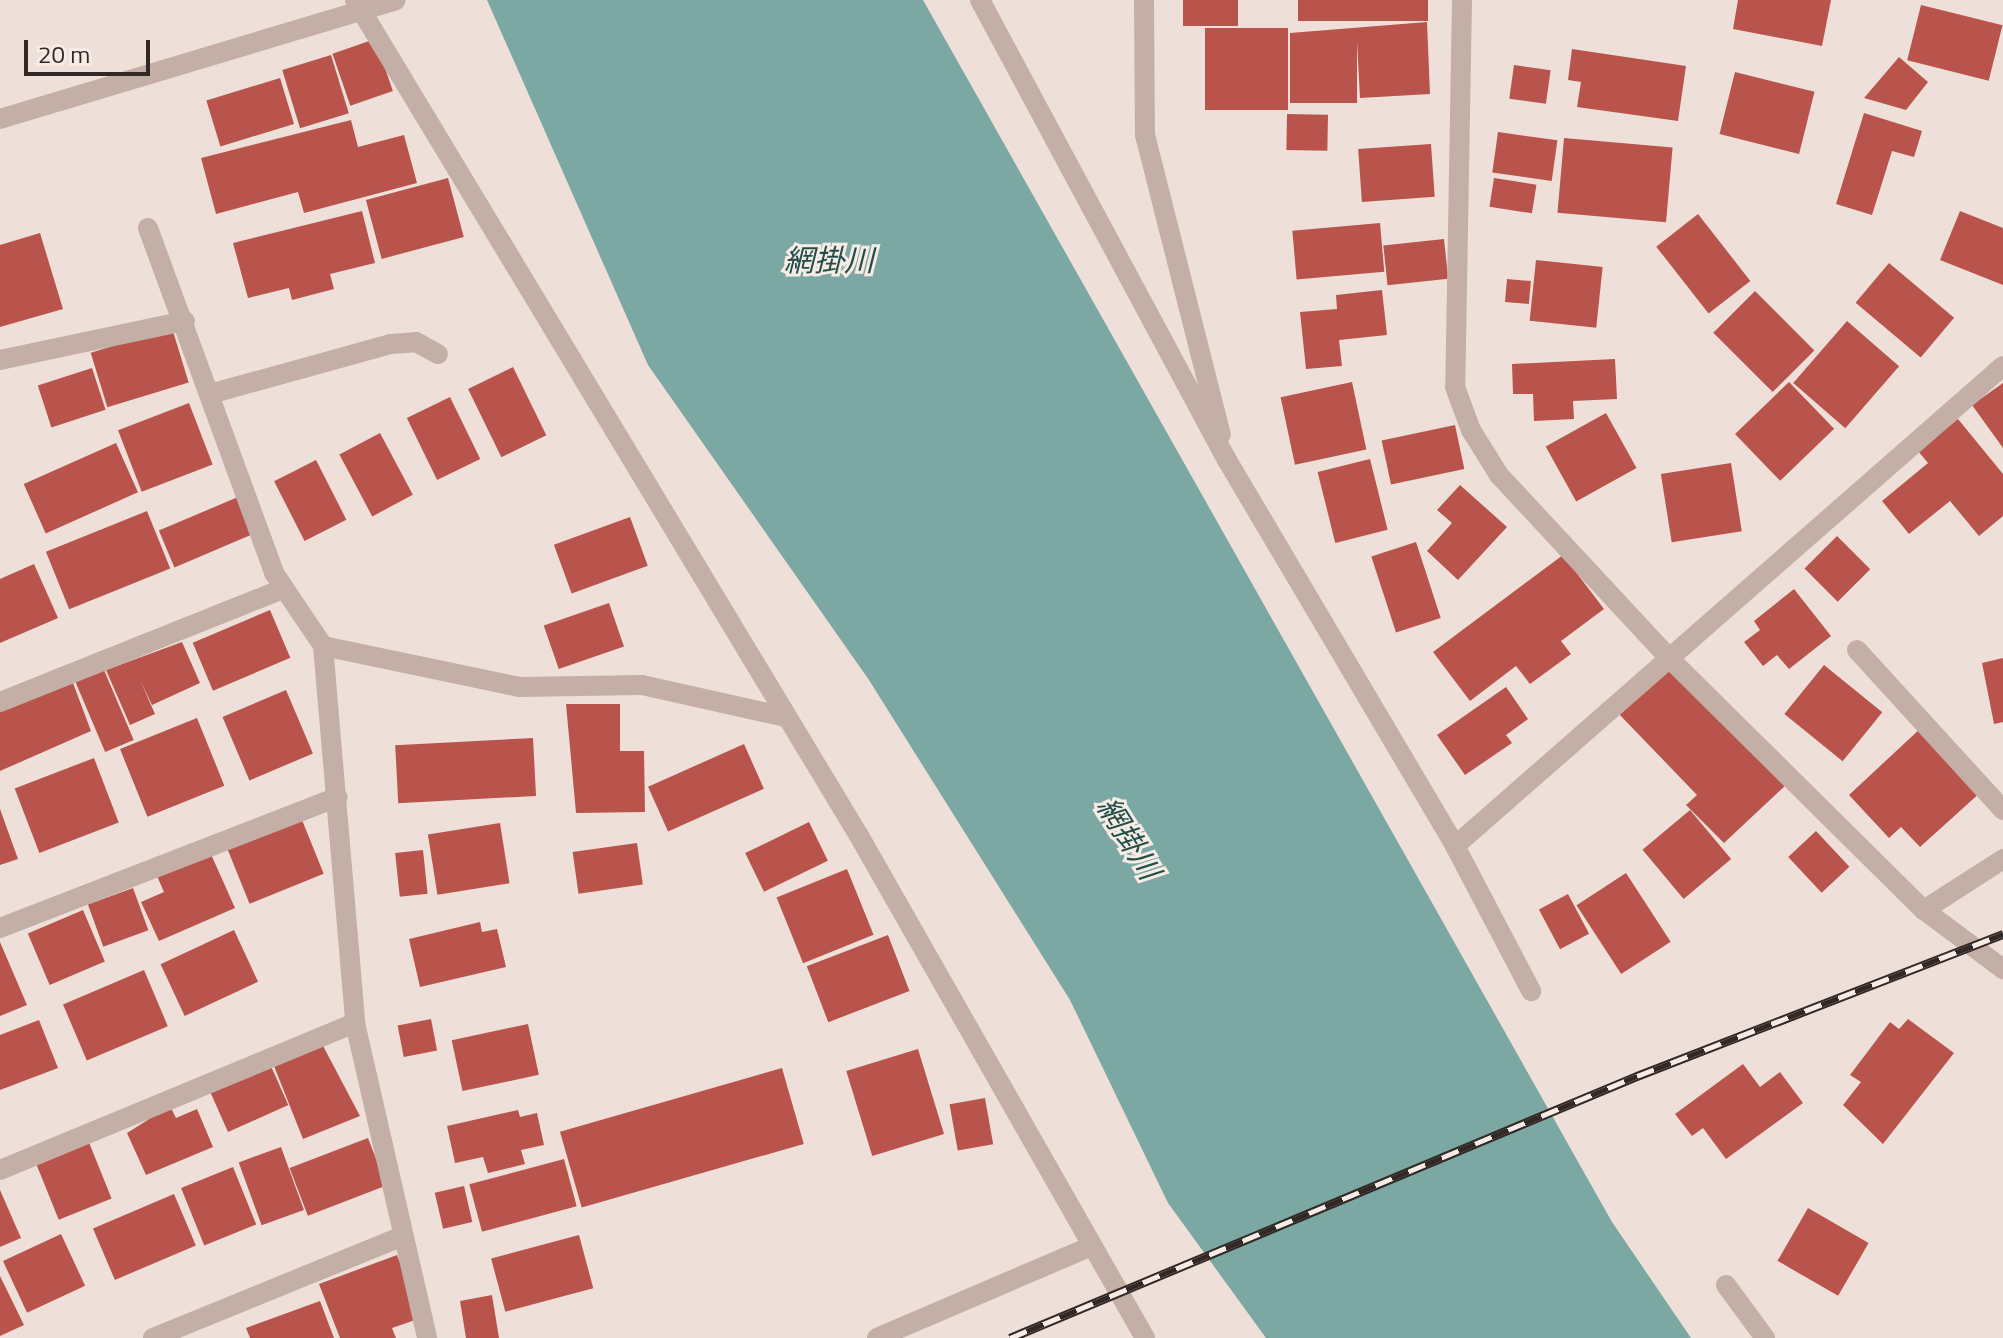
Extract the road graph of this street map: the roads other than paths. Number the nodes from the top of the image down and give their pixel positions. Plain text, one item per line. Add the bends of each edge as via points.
1 (980, 0) edge
2 (1144, 0) edge
3 (1462, 0) edge
4 (391, 2) edge
5 (358, 5) edge
6 (0, 119) edge
7 (148, 228) dead end
8 (185, 321) junction
9 (438, 354) dead end
10 (0, 360) edge
11 (2003, 366) edge
12 (210, 394) junction
13 (1227, 460) junction
14 (282, 589) junction
15 (323, 646) junction
16 (1857, 650) dead end
17 (1669, 658) junction
18 (0, 702) edge
19 (785, 717) junction
20 (337, 797) junction
21 (2003, 810) edge
22 (1455, 846) junction
23 (2003, 859) edge
24 (1924, 910) junction
25 (0, 928) edge
26 (2003, 969) edge
27 (1531, 991) dead end
28 (355, 1023) junction
29 (0, 1170) edge
30 (400, 1237) junction
31 (1092, 1246) junction
32 (1726, 1285) dead end
33 (153, 1338) edge
34 (427, 1338) edge
35 (877, 1338) edge
36 (1145, 1338) edge
37 (1765, 1338) edge

1 - 13 street
2 - 13 street via 1145,135
3 - 17 street via 1455,387 1499,475
4 - 5 street
5 - 6 street
5 - 19 street
7 - 8 street
8 - 10 street
8 - 12 street
9 - 12 street via 416,342 390,344
11 - 17 street
12 - 14 street
13 - 22 street
14 - 15 street
14 - 18 street
15 - 19 street via 519,687 642,685
15 - 20 street
16 - 21 street
17 - 22 street
17 - 24 street
19 - 31 street
20 - 25 street
20 - 28 street
22 - 27 street
23 - 24 street
24 - 26 street
28 - 29 street
28 - 30 street
30 - 33 street
30 - 34 street
31 - 35 street
31 - 36 street
32 - 37 street

